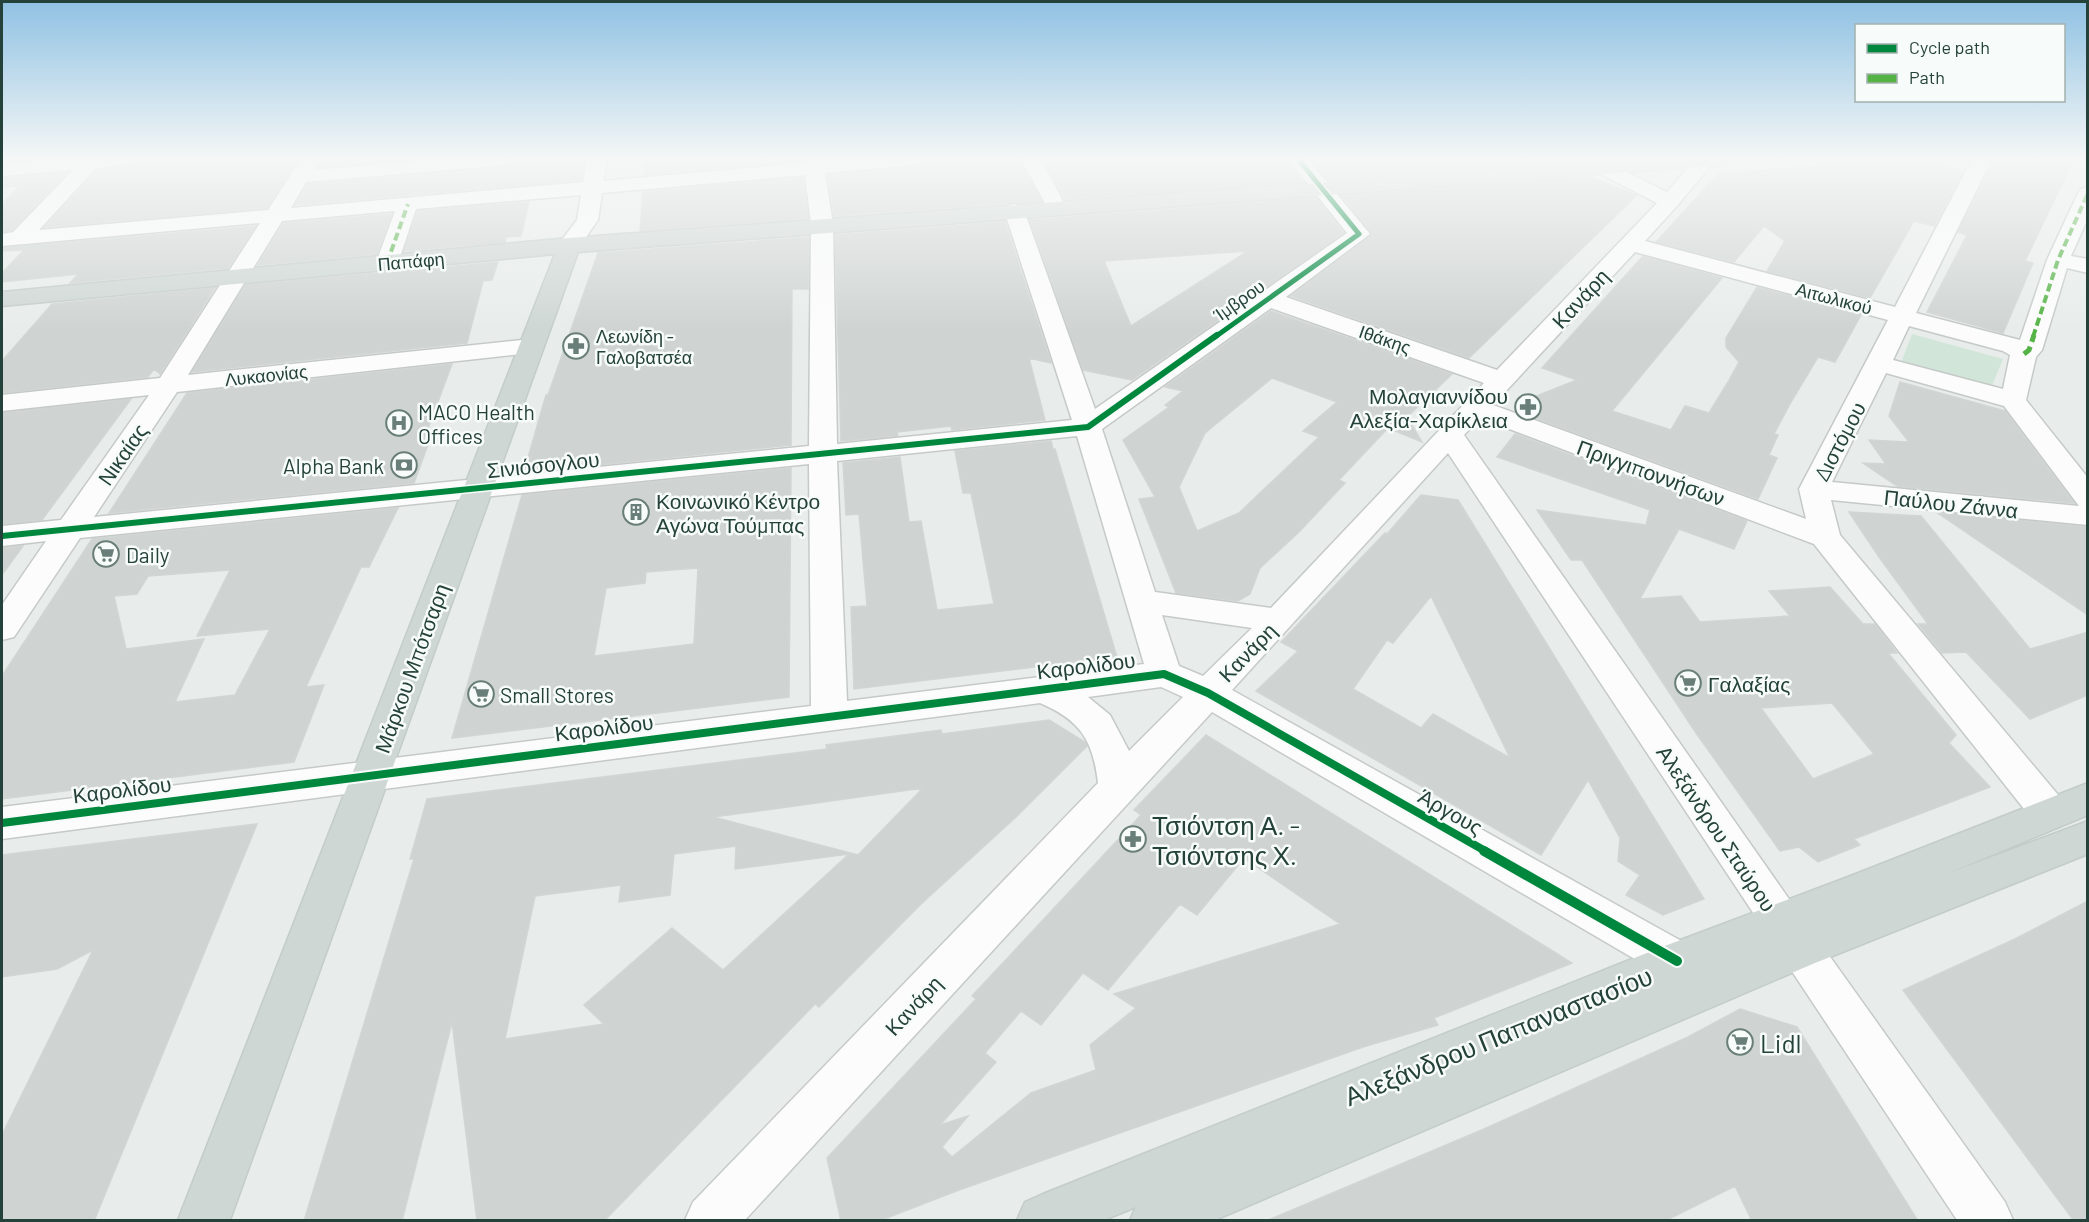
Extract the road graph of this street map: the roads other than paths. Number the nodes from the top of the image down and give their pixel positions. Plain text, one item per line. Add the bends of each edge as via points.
1 (35, 216) edge
2 (265, 216) edge
3 (275, 216) edge
4 (404, 216) edge
5 (583, 216) edge
6 (821, 216) edge
7 (931, 216) edge
8 (1016, 216) edge
9 (1344, 216) edge
10 (1657, 216) edge
11 (1953, 216) edge
12 (2078, 216) edge
13 (822, 224) junction
14 (578, 232) junction
15 (11, 239) edge
16 (610, 242) junction
17 (1630, 244) junction
18 (2058, 261) junction
19 (387, 263) junction
20 (2088, 266) edge
21 (238, 277) junction
22 (2, 299) edge
23 (1268, 299) junction
24 (1903, 316) junction
25 (531, 346) junction
26 (2017, 354) junction
27 (1880, 364) junction
28 (1503, 380) junction
29 (170, 385) junction
30 (2013, 400) junction
31 (2, 403) edge
32 (1477, 408) junction
33 (1088, 426) junction
34 (1450, 434) junction
35 (823, 453) junction
36 (478, 488) junction
37 (1814, 489) junction
38 (2088, 499) edge
39 (2088, 516) edge
40 (70, 530) junction
41 (2, 536) edge
42 (1825, 537) junction
43 (1141, 601) junction
44 (1279, 620) junction
45 (2, 629) edge
46 (1164, 674) junction
47 (1041, 689) junction
48 (1208, 693) junction
49 (829, 717) junction
50 (371, 775) junction
51 (1118, 787) junction
52 (2088, 798) edge
53 (2050, 813) junction
54 (2, 823) edge
55 (2088, 837) edge
56 (1791, 935) junction
57 (1677, 961) junction
58 (204, 1221) edge
59 (711, 1221) edge
60 (1043, 1221) edge
61 (1156, 1221) edge
62 (1987, 1221) edge

1 - 15 street
2 - 15 street
3 - 21 street, Νικαίας
4 - 19 street
5 - 14 street, Μάρκου Μπότσαρη
6 - 13 street
7 - 13 main road, Παπάφη
8 - 33 street
9 - 23 street, Ίμβρου via 1359,234
10 - 17 street, Κανάρη
11 - 24 street, Διστόμου
12 - 18 street
13 - 16 main road, Παπάφη
13 - 35 street
14 - 16 main road, Παπάφη
14 - 16 street
14 - 19 main road, Παπάφη
14 - 25 main road, Μάρκου Μπότσαρη
17 - 24 street, Αιτωλικού
17 - 28 street, Κανάρη
18 - 20 street
18 - 26 street via 2029,350
19 - 21 main road, Παπάφη
21 - 22 main road, Παπάφη
21 - 29 street, Νικαίας
23 - 28 street, Ιθάκης
23 - 33 street, Ίμβρου
24 - 26 street, Αιτωλικού
24 - 27 street, Διστόμου
25 - 29 street, Λυκαονίας
25 - 36 main road, Μάρκου Μπότσαρη
26 - 30 street
27 - 30 street
27 - 37 street, Διστόμου
28 - 32 street, Κανάρη
29 - 31 street, Λυκαονίας
29 - 40 street, Νικαίας
30 - 38 street
32 - 34 street, Κανάρη
32 - 42 street, Πριγγιποννήσων
33 - 35 street, Σινιόσογλου
33 - 43 street
34 - 44 street, Κανάρη
34 - 56 street, Αλεξάνδρου Σταύρου
35 - 36 street, Σινιόσογλου
35 - 49 street
36 - 40 street, Σινιόσογλου
36 - 50 main road, Μάρκου Μπότσαρη
37 - 39 street, Παύλου Ζάννα
37 - 42 street, Διστόμου
40 - 41 street, Σινιόσογλου
40 - 45 street, Νικαίας
42 - 53 street, Διστόμου
43 - 44 street
43 - 46 street
44 - 48 street, Κανάρη
46 - 47 street, Καρολίδου
46 - 48 street, Καρολίδου
47 - 49 street, Καρολίδου
47 - 51 street via 1080,708 1094,721 1112,751
48 - 51 street, Κανάρη
48 - 57 street, Άργους
49 - 50 street, Καρολίδου
50 - 54 street, Καρολίδου
50 - 58 main road, Μάρκου Μπότσαρη
51 - 59 street, Κανάρη
52 - 53 main road, Αλεξάνδρου Παπαναστασίου
53 - 56 main road, Αλεξάνδρου Παπαναστασίου
55 - 56 main road, Αλεξάνδρου Παπαναστασίου
56 - 57 main road, Αλεξάνδρου Παπαναστασίου
56 - 61 main road, Αλεξάνδρου Παπαναστασίου
56 - 62 street, Αλεξάνδρου Σταύρου
57 - 60 main road, Αλεξάνδρου Παπαναστασίου

